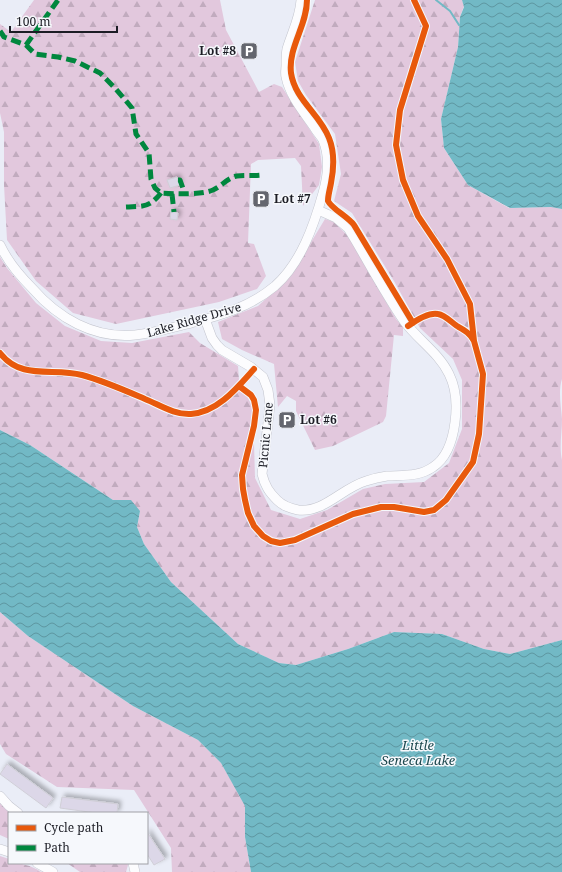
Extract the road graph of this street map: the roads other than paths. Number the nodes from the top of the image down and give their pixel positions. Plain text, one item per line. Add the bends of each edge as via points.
1 (301, 0) edge
2 (318, 210) junction
3 (0, 245) edge
4 (205, 319) junction
5 (0, 796) edge
6 (17, 812) edge
7 (39, 864) edge
8 (53, 872) edge

1 - 2 street, Lake Ridge Drive via 300,12 287,50 285,76 292,95 323,140 327,155 328,169
2 - 4 street, Lake Ridge Drive via 301,251 276,285 245,306
2 - 4 street, Picnic Lane via 336,218 348,228 405,323 450,375 455,396 455,422 448,447 433,468 414,475 385,476 365,481 323,506 305,511 281,504 268,492 262,474 270,405 266,382 251,367 217,345
3 - 4 street, Lake Ridge Drive via 16,271 38,295 58,314 82,327 107,334 134,335
5 - 6 street
7 - 8 street

